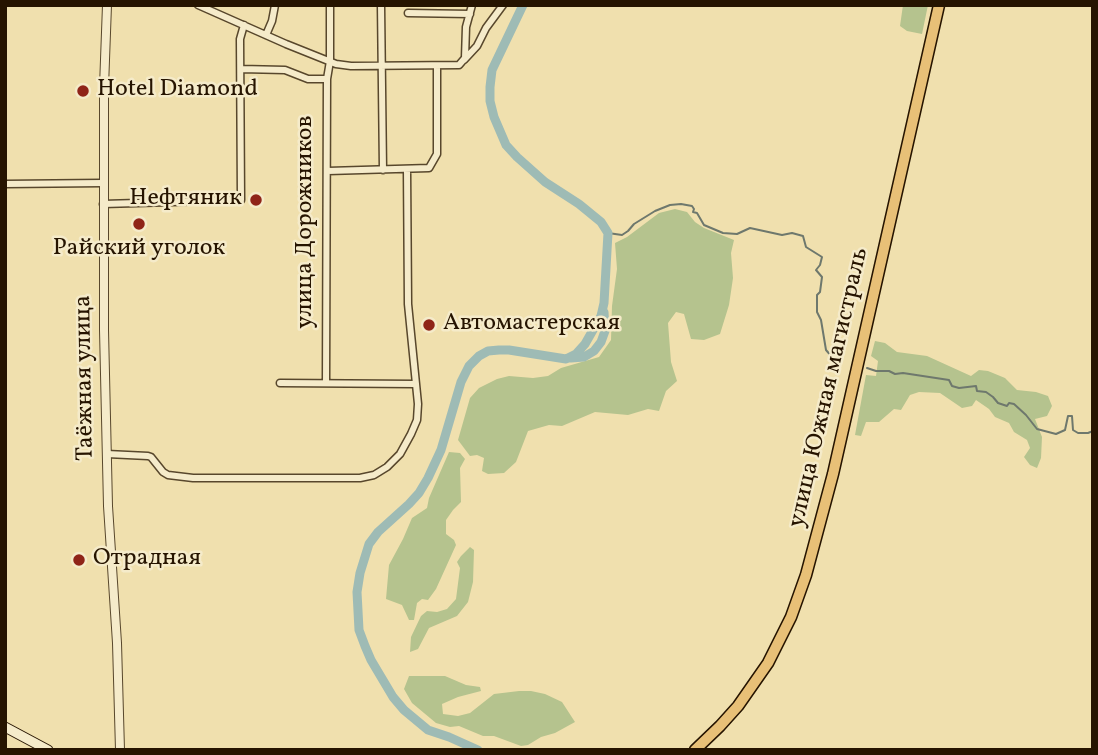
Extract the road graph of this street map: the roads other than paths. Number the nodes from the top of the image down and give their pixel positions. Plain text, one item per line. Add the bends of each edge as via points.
1 (107, 5) edge
2 (198, 5) edge
3 (275, 5) edge
4 (330, 5) edge
5 (382, 5) edge
6 (472, 5) edge
7 (503, 5) edge
8 (939, 5) edge
9 (408, 13) dead end
10 (470, 14) junction
11 (244, 25) junction
12 (266, 35) junction
13 (330, 61) junction
14 (463, 62) junction
15 (437, 65) junction
16 (382, 66) junction
17 (240, 69) junction
18 (327, 79) junction
19 (407, 169) junction
20 (383, 170) junction
21 (328, 171) junction
22 (103, 183) junction
23 (5, 184) edge
24 (103, 204) junction
25 (280, 383) dead end
26 (326, 383) junction
27 (416, 384) junction
28 (107, 454) junction
29 (5, 727) edge
30 (48, 750) edge
31 (120, 750) edge
32 (695, 750) edge

1 - 22 street, Таёжная улица
2 - 11 street
3 - 12 street
4 - 13 street, улица Дорожников
5 - 16 street
6 - 10 street
7 - 14 street
8 - 32 highway, улица Южная магистраль via 806,575 768,663 738,706
9 - 10 street
10 - 14 street
11 - 12 street
11 - 17 street
12 - 13 street
13 - 16 street via 345,66
13 - 18 street, улица Дорожников
14 - 15 street
15 - 16 street
15 - 19 street via 437,154 429,169
16 - 20 street
17 - 18 street via 285,70 308,79
17 - 24 street via 241,200
18 - 21 street, улица Дорожников
19 - 20 street
19 - 27 street via 408,304
20 - 21 street
21 - 26 street, улица Дорожников
22 - 23 street
22 - 24 street, Таёжная улица
24 - 28 street, Таёжная улица
25 - 26 street
26 - 27 street
27 - 28 street via 417,420 405,447 387,467 368,477 183,478 163,472 148,456
28 - 31 street, Таёжная улица
29 - 30 main road

